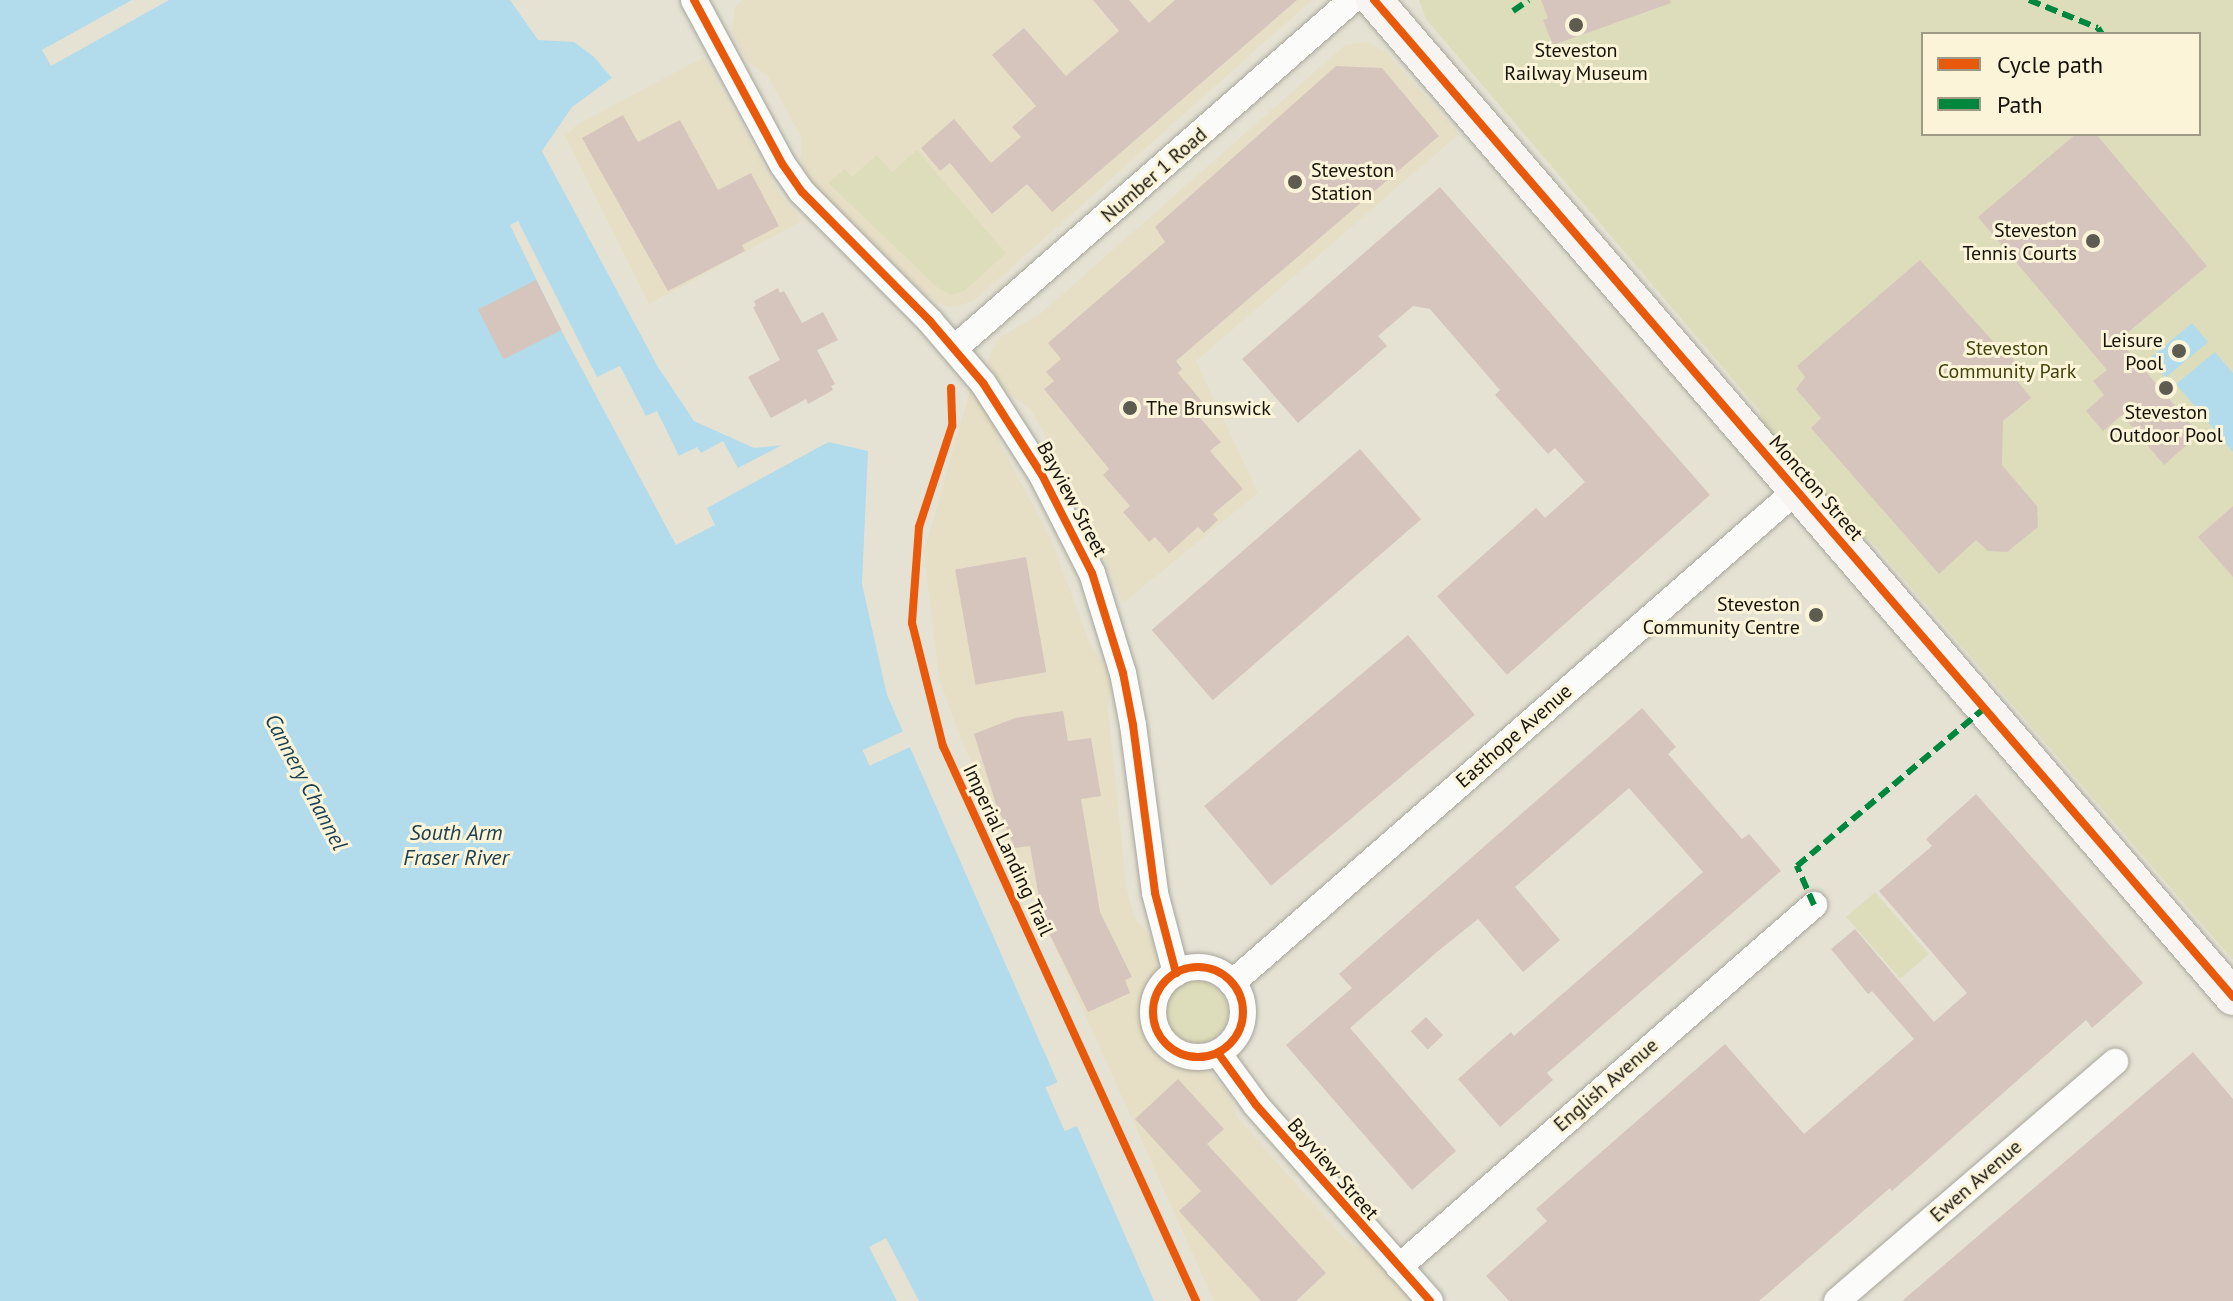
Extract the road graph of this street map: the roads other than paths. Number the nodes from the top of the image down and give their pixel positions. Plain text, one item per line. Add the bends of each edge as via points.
1 (1352, 0) edge
2 (1374, 0) edge
3 (698, 1) edge
4 (955, 348) junction
5 (1797, 490) junction
6 (1814, 905) dead end
7 (1176, 973) junction
8 (1232, 983) junction
9 (2233, 997) edge
10 (1218, 1053) junction
11 (2115, 1062) dead end
12 (1399, 1267) junction
13 (1430, 1301) edge
14 (1837, 1301) edge

1 - 4 street, Number 1 Road
2 - 5 street, Moncton Street
3 - 4 street, Bayview Street via 767,138 802,192
4 - 7 street, Bayview Street via 1014,427 1092,573 1123,673 1155,893
5 - 8 street, Easthope Avenue
5 - 9 street, Moncton Street
6 - 12 street, English Avenue
7 - 8 street via 1212,969
7 - 10 street via 1157,993 1154,1020 1159,1033 1178,1053
8 - 10 street via 1240,995 1242,1021 1230,1045
10 - 12 street, Bayview Street via 1256,1105
11 - 14 street, Ewen Avenue
12 - 13 street, Bayview Street

